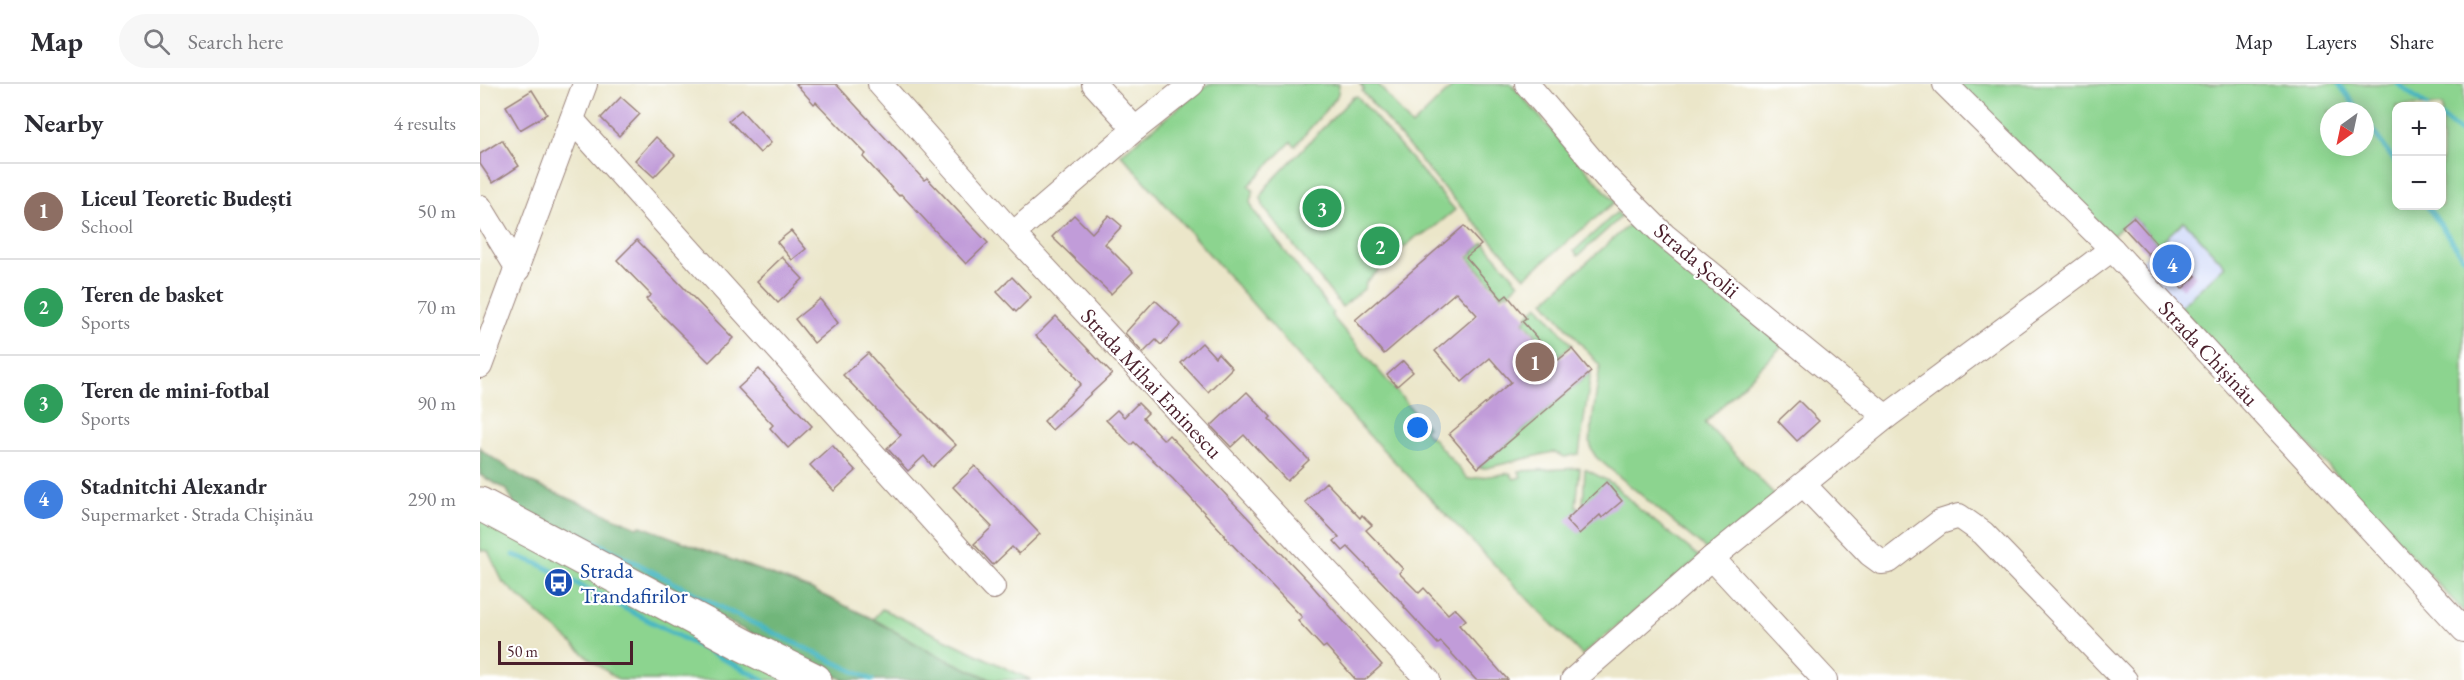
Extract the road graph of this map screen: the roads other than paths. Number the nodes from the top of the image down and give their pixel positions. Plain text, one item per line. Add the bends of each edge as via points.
1 (585, 84) edge
2 (880, 84) edge
3 (1094, 84) edge
4 (1192, 84) edge
5 (1527, 84) edge
6 (1945, 84) edge
7 (572, 120) junction
8 (1135, 129) junction
9 (480, 207) edge
10 (1013, 234) junction
11 (2112, 249) junction
12 (518, 269) junction
13 (480, 366) edge
14 (1886, 417) junction
15 (1803, 485) junction
16 (480, 504) edge
17 (1712, 558) junction
18 (993, 587) dead end
19 (2464, 630) edge
20 (815, 680) edge
21 (1428, 680) edge
22 (1573, 680) edge
23 (1825, 680) edge
24 (2125, 680) edge

1 - 7 street
2 - 10 street, Strada Mihai Eminescu
3 - 8 street
4 - 8 street
5 - 14 street, Strada Școlii via 1606,177 1665,235
6 - 11 street, Strada Chișinău
7 - 12 street
7 - 18 street
8 - 10 street
9 - 12 street
10 - 21 street, Strada Mihai Eminescu
11 - 14 street
11 - 19 street, Strada Chișinău
12 - 13 street
14 - 15 street
15 - 17 street
15 - 24 street via 1881,562 1889,561 1940,522 1959,516 1983,533
16 - 20 highway
17 - 22 street
17 - 23 street

